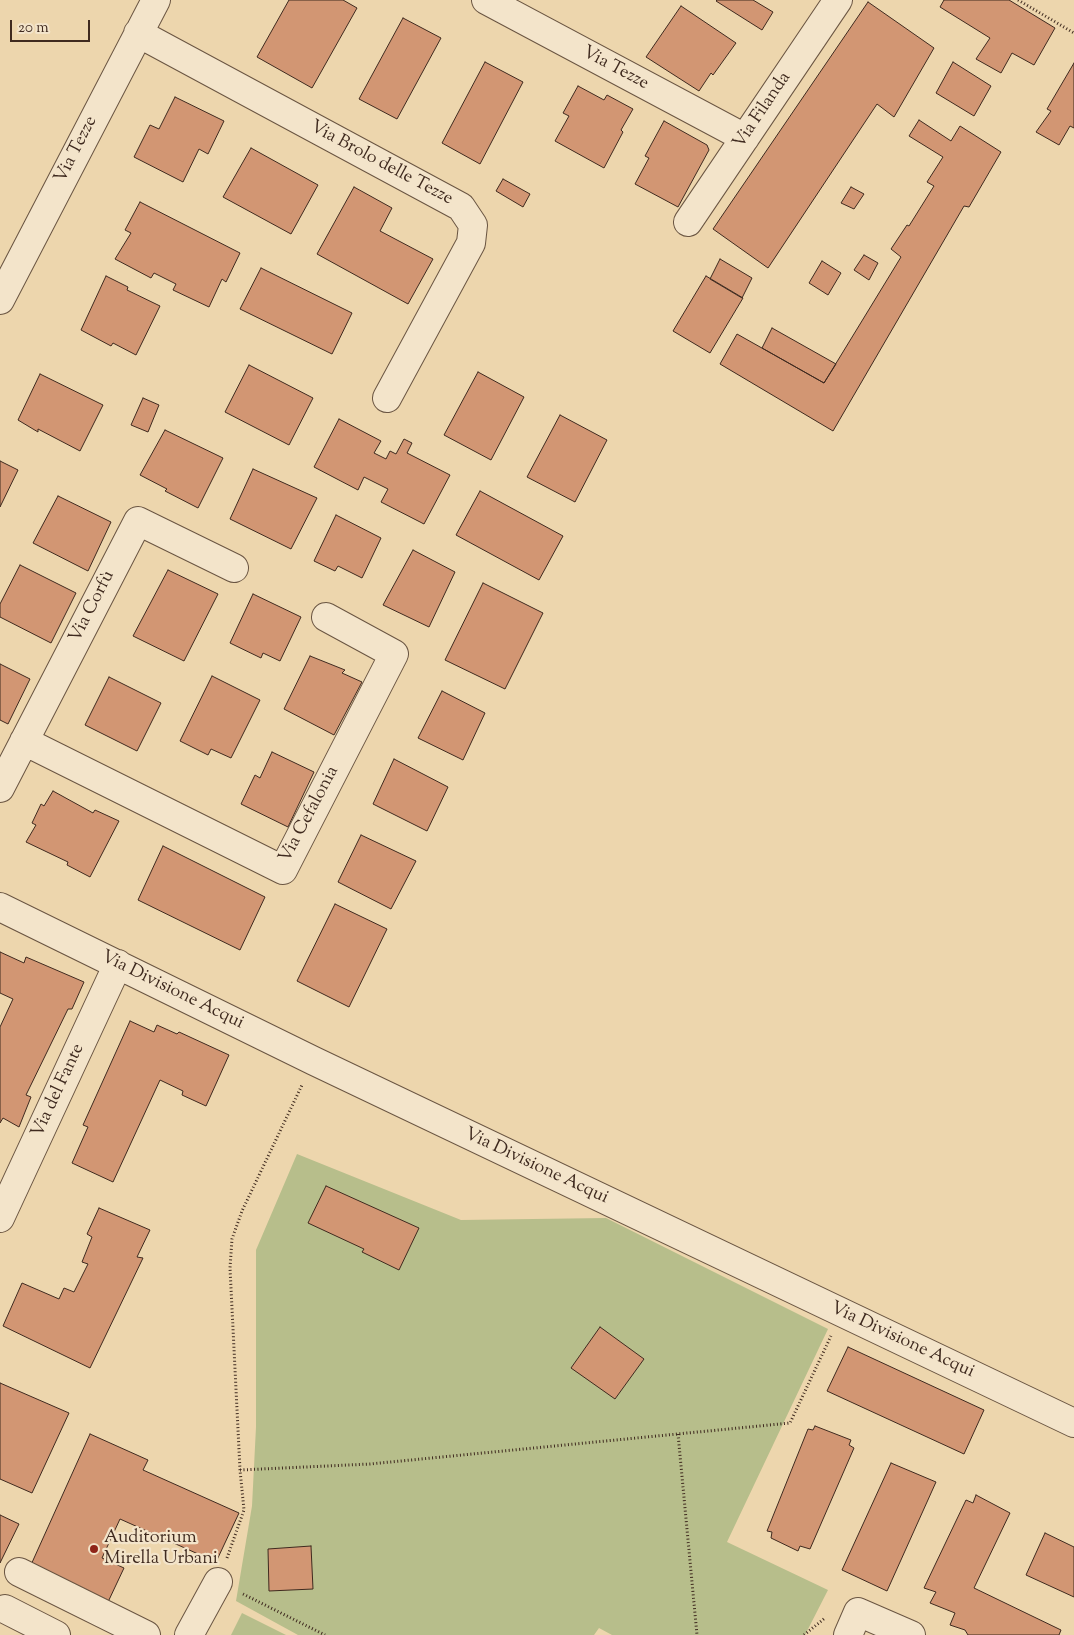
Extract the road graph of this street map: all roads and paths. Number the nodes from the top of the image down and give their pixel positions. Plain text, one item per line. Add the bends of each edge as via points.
1 (156, 0) edge
2 (486, 0) edge
3 (838, 0) edge
4 (1018, 0) edge
5 (138, 32) junction
6 (1074, 33) edge
7 (745, 138) junction
8 (688, 222) dead end
9 (0, 300) edge
10 (387, 398) dead end
11 (234, 568) dead end
12 (326, 617) dead end
13 (24, 741) junction
14 (0, 788) edge
15 (0, 907) edge
16 (118, 964) junction
17 (314, 1061) junction
18 (0, 1218) edge
19 (842, 1313) junction
20 (1074, 1423) edge
21 (678, 1434) junction
22 (240, 1470) junction
23 (19, 1572) dead end
24 (218, 1582) junction
25 (5, 1609) dead end
26 (56, 1635) edge
27 (146, 1635) edge
28 (189, 1635) edge
29 (325, 1635) edge
30 (697, 1635) edge
31 (848, 1635) edge
32 (911, 1635) edge

1 - 5 street, Via Tezze
2 - 7 street, Via Tezze
3 - 7 street, Via Filanda
4 - 6 path
5 - 9 street, Via Tezze
5 - 10 street, Via Brolo delle Tezze via 461,207 473,225 471,243
7 - 8 street, Via Filanda
11 - 13 street, Via Corfù via 138,521
12 - 13 street, Via Cefalonia via 394,654 283,870
13 - 14 street, Via Corfù
15 - 16 street, Via Divisione Acqui
16 - 17 street, Via Divisione Acqui
16 - 18 street, Via del Fante
17 - 19 street, Via Divisione Acqui
17 - 22 path via 242,1211 232,1239 230,1268
19 - 20 street, Via Divisione Acqui
19 - 21 path via 790,1423
21 - 22 path via 370,1464
21 - 30 path
22 - 24 path via 244,1510
23 - 27 street
24 - 28 street
24 - 29 path
25 - 26 street
31 - 32 street via 858,1612

